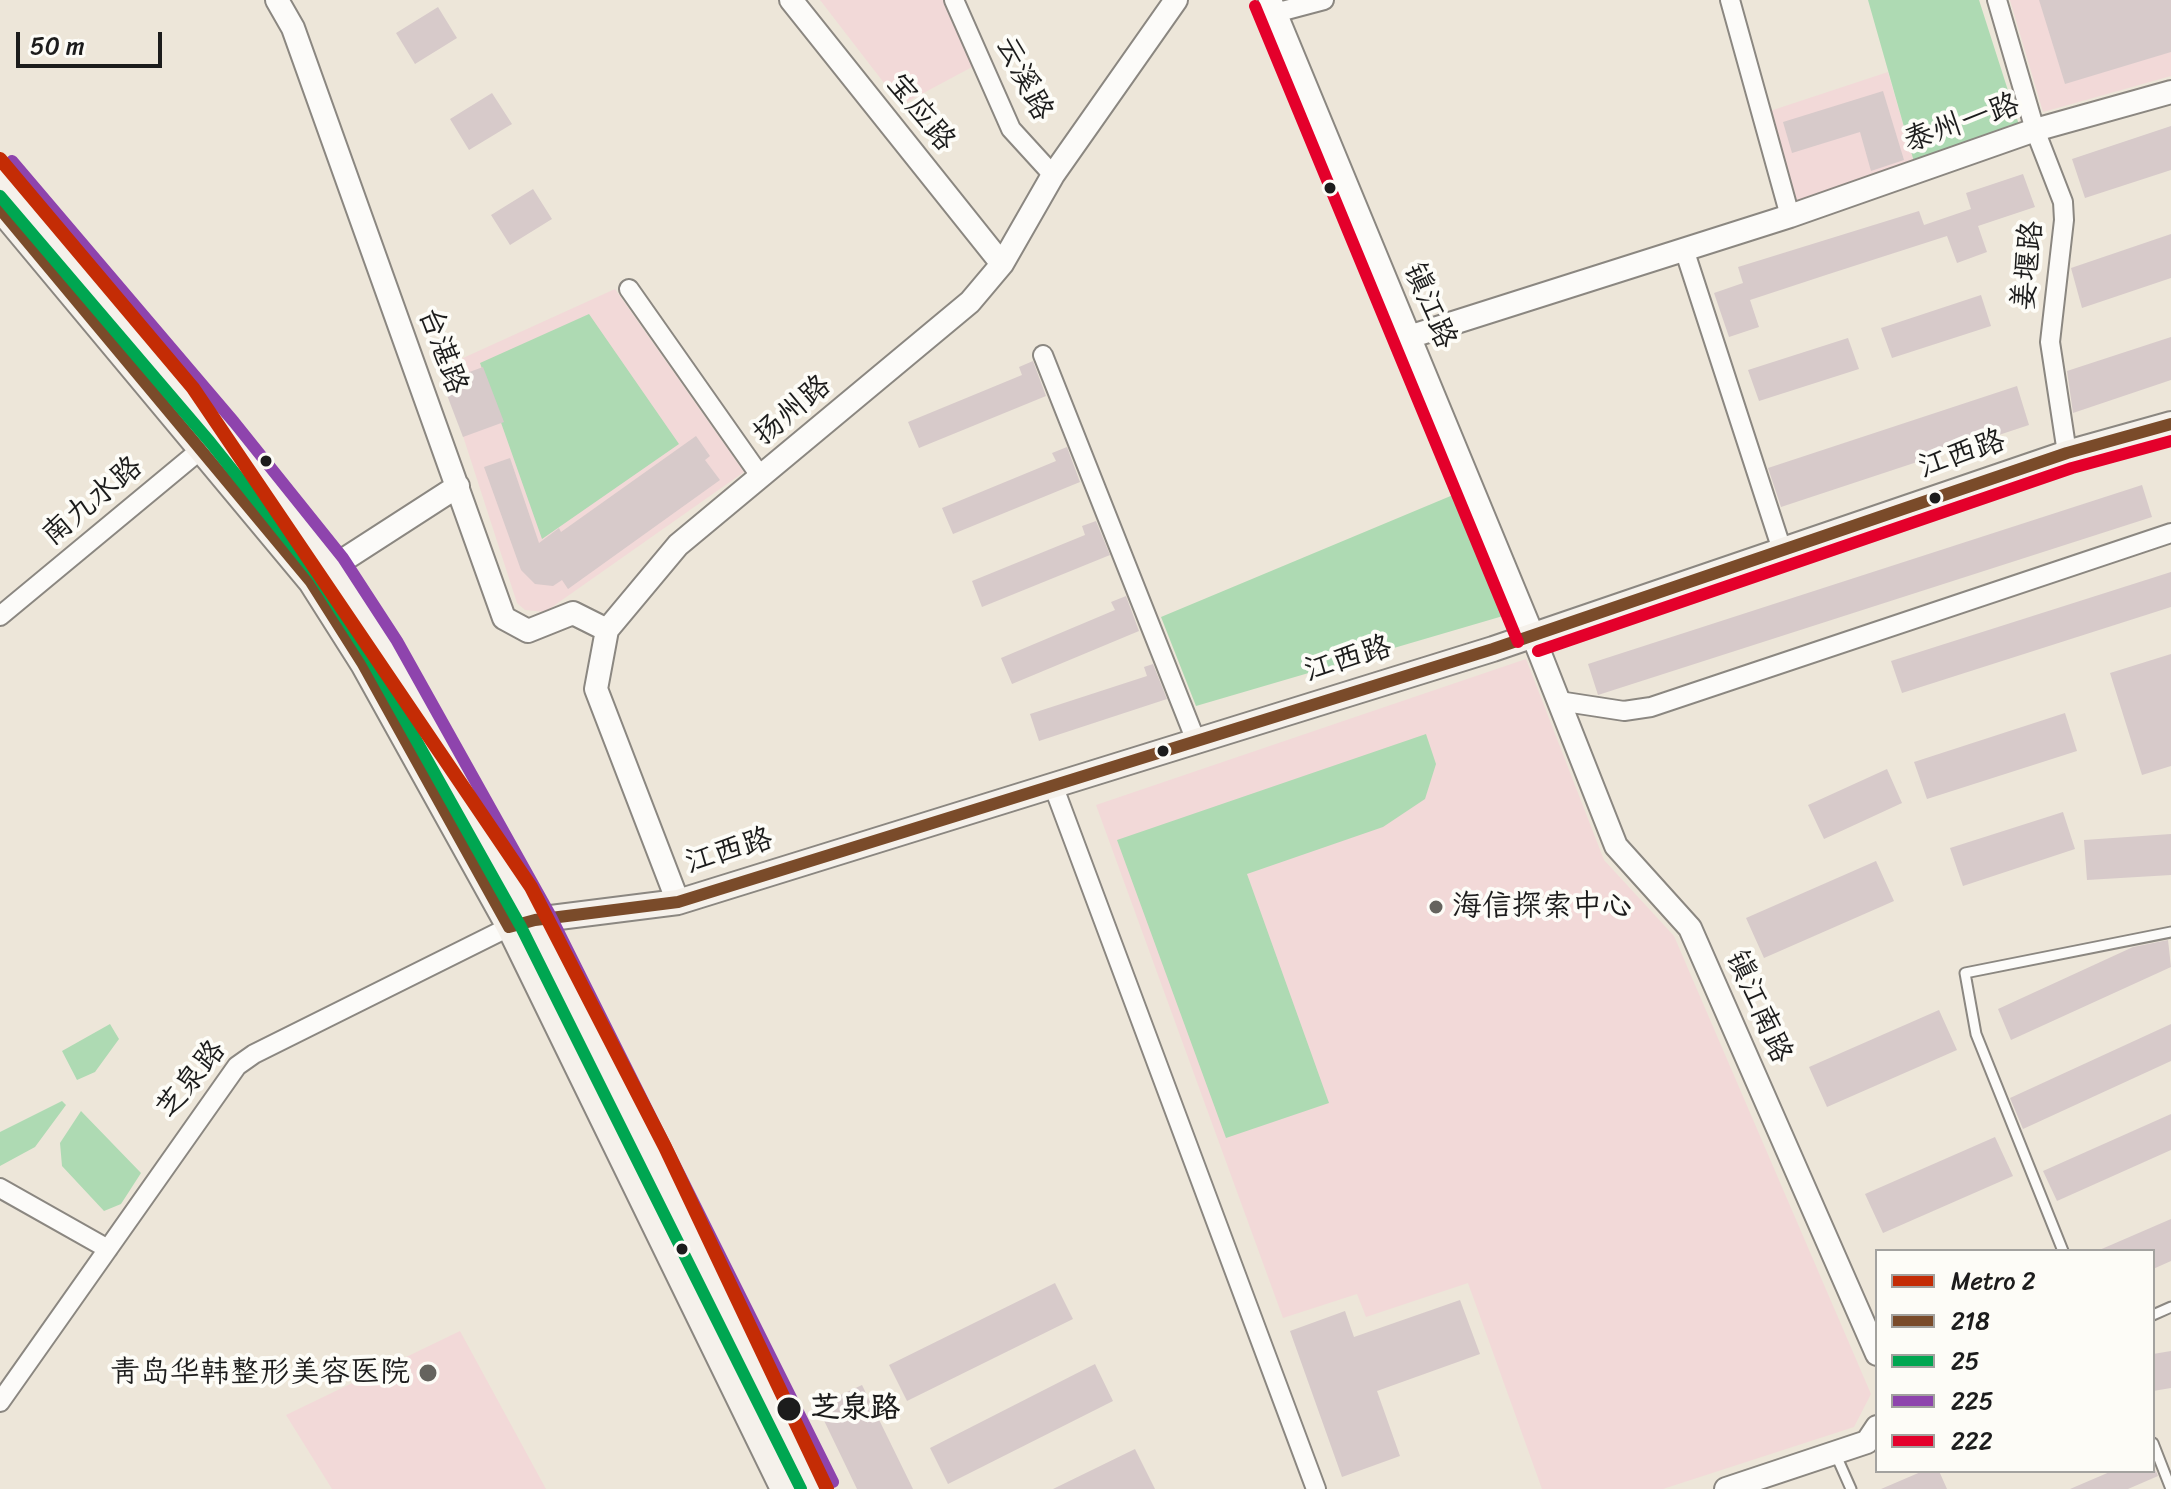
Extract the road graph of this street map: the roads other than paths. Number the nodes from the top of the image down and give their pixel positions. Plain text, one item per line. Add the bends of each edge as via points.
1 (277, 0) edge
2 (791, 0) edge
3 (954, 0) edge
4 (1176, 0) edge
5 (1324, 0) edge
6 (1730, 0) edge
7 (1997, 0) edge
8 (1272, 6) edge
9 (2171, 92) edge
10 (2035, 130) junction
11 (0, 171) edge
12 (1053, 175) junction
13 (0, 209) edge
14 (1790, 216) junction
15 (1684, 249) junction
16 (1002, 264) junction
17 (629, 289) dead end
18 (1409, 337) junction
19 (1043, 355) dead end
20 (2171, 424) edge
21 (222, 432) junction
22 (202, 449) junction
23 (2067, 453) junction
24 (761, 477) junction
25 (458, 486) junction
26 (2171, 533) edge
27 (1782, 550) junction
28 (331, 568) junction
29 (0, 616) edge
30 (607, 630) junction
31 (1533, 636) junction
32 (1559, 701) junction
33 (1196, 741) junction
34 (1053, 785) junction
35 (678, 902) junction
36 (535, 920) junction
37 (509, 927) junction
38 (2171, 932) edge
39 (0, 1188) edge
40 (108, 1249) junction
41 (2062, 1249) edge
42 (1875, 1349) edge
43 (0, 1402) edge
44 (1875, 1430) edge
45 (2155, 1448) edge
46 (1835, 1453) junction
47 (783, 1489) edge
48 (819, 1489) edge
49 (1316, 1489) edge
50 (1726, 1489) edge
51 (1851, 1489) edge
52 (2171, 1489) edge

1 - 25 street, 台湛路 via 293,28
2 - 16 street, 宝应路
3 - 12 street, 云溪路 via 1011,129
4 - 12 street, 扬州路
5 - 8 street
6 - 14 street
7 - 10 street, 姜堰路
8 - 18 street, 镇江路
9 - 10 street, 泰州一路
10 - 14 street, 泰州一路
10 - 23 street, 姜堰路 via 2063,202 2050,342
11 - 21 main road
12 - 16 street, 扬州路
13 - 22 main road
14 - 15 street, 泰州一路
15 - 18 street, 泰州一路
15 - 27 street
16 - 24 street, 扬州路 via 970,302
17 - 24 street
18 - 31 street, 镇江路
19 - 33 street
20 - 23 main road, 江西路
21 - 22 street, 南九水路
21 - 28 main road
22 - 29 street, 南九水路
22 - 37 main road via 311,582 363,664
23 - 27 main road, 江西路
24 - 30 street, 扬州路 via 678,545
25 - 28 street
25 - 30 street, 台湛路 via 504,618 528,631 573,613
26 - 32 street via 1651,707 1624,711
27 - 31 main road, 江西路
28 - 36 main road via 384,650
30 - 35 street, 扬州路 via 596,689
31 - 32 street, 镇江南路
31 - 33 main road, 江西路
32 - 42 street, 镇江南路 via 1616,846 1690,928
33 - 34 main road, 江西路
34 - 35 main road, 江西路
34 - 49 street
35 - 36 main road, 江西路
36 - 37 main road, 芝泉路
36 - 48 main road
37 - 40 street, 芝泉路 via 237,1066
37 - 47 main road
38 - 41 lane via 1965,973 1976,1034
39 - 40 street
40 - 43 street, 芝泉路
44 - 46 street via 1867,1442
45 - 52 lane
46 - 50 street
46 - 51 lane

